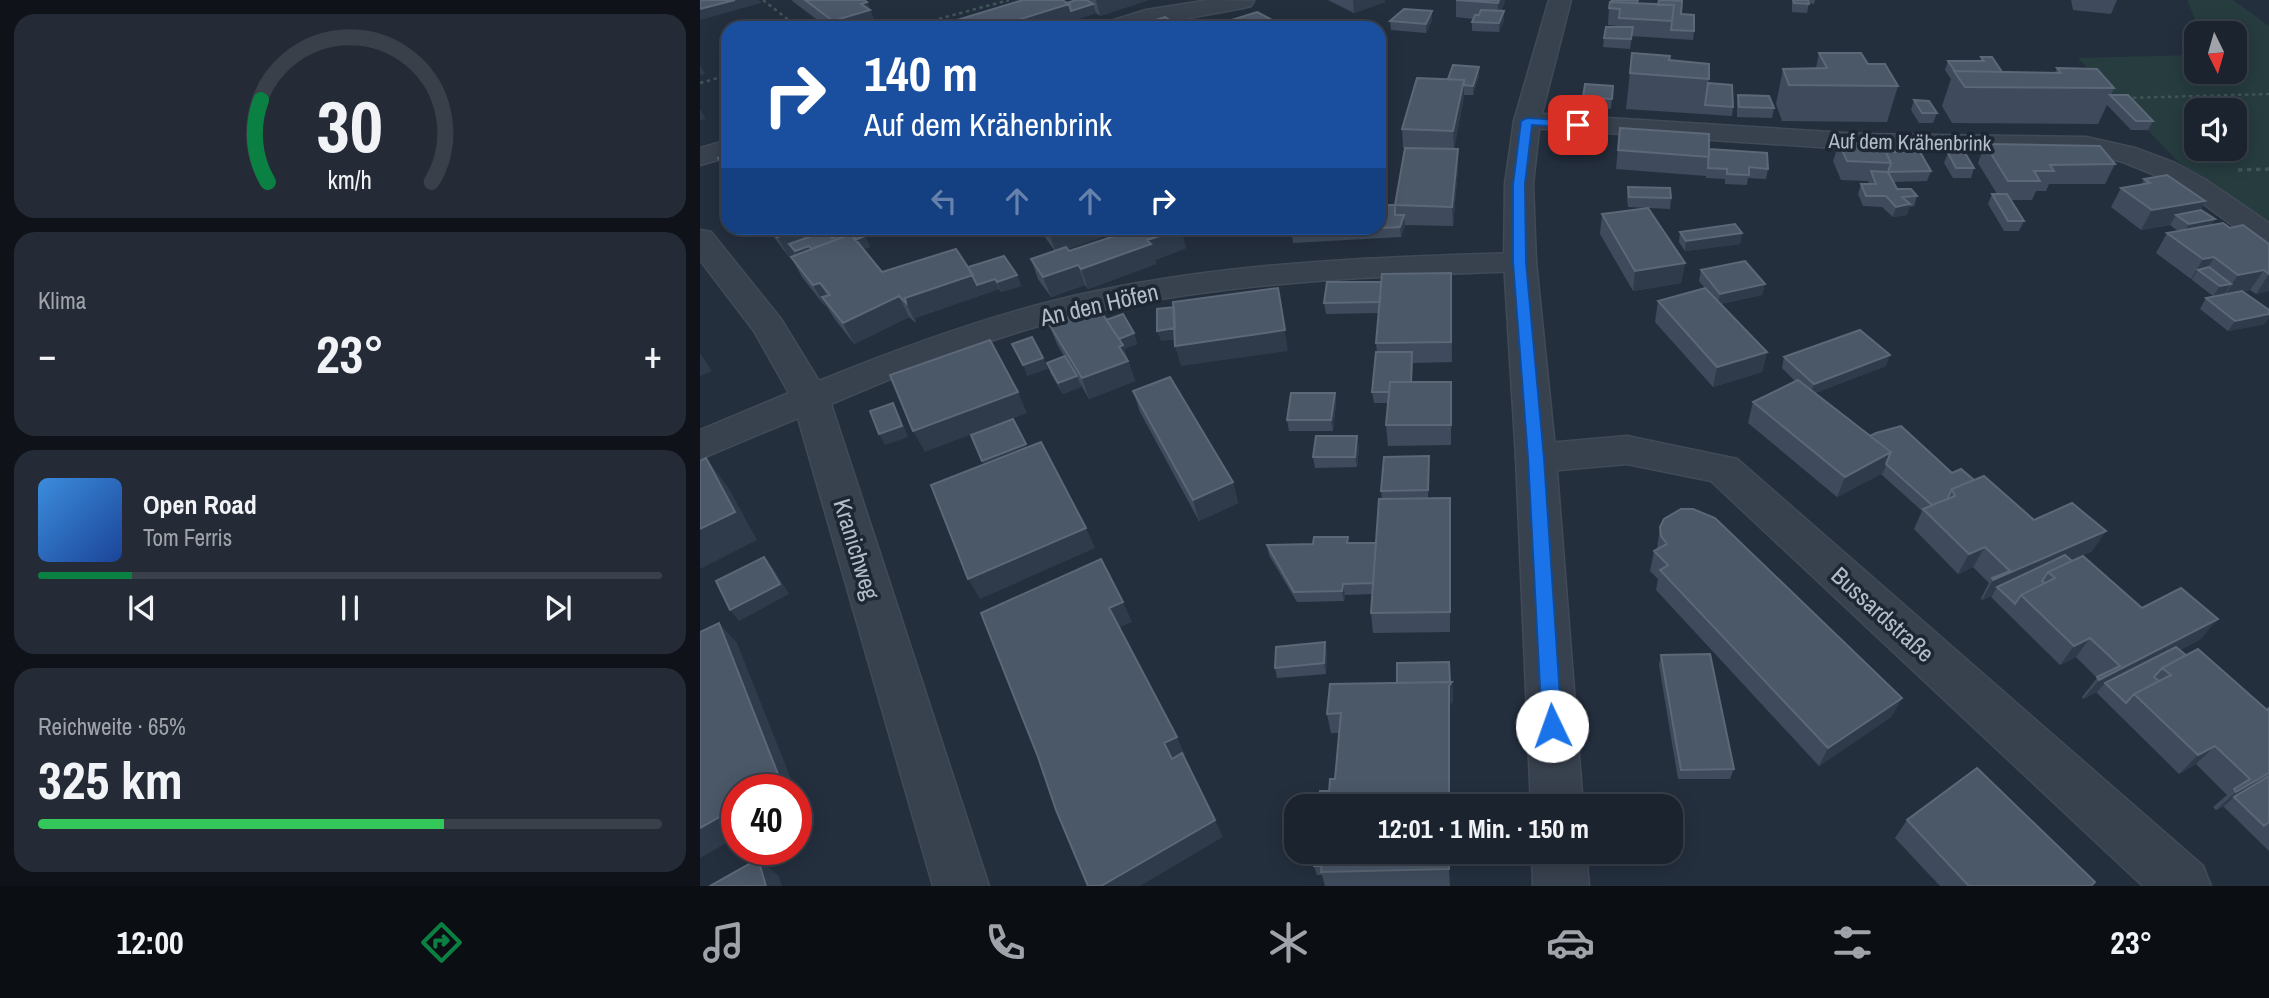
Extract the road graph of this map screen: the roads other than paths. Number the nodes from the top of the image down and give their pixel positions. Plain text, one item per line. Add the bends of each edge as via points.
1 (1560, 0) edge
2 (1243, 1) edge
3 (1134, 21) edge
4 (1527, 121) junction
5 (721, 150) edge
6 (700, 157) edge
7 (2269, 237) edge
8 (700, 239) edge
9 (1520, 262) junction
10 (810, 397) junction
11 (700, 445) edge
12 (1536, 458) junction
13 (1555, 794) edge
14 (1560, 864) edge
15 (961, 886) edge
16 (1561, 886) edge
17 (2183, 886) edge

1 - 4 street
2 - 3 street
4 - 7 street, Auf dem Krähenbrink via 1863,142 2086,145 2151,162
4 - 9 street via 1519,184
5 - 6 street
8 - 10 street, Kranichweg via 769,327
9 - 10 street, An den Höfen via 1337,268 1190,284 1095,301 982,333
9 - 12 street
10 - 11 street, An den Höfen
10 - 15 street, Kranichweg
12 - 13 street
12 - 17 street, Bussardstraße via 1627,450 1723,469
14 - 16 street

